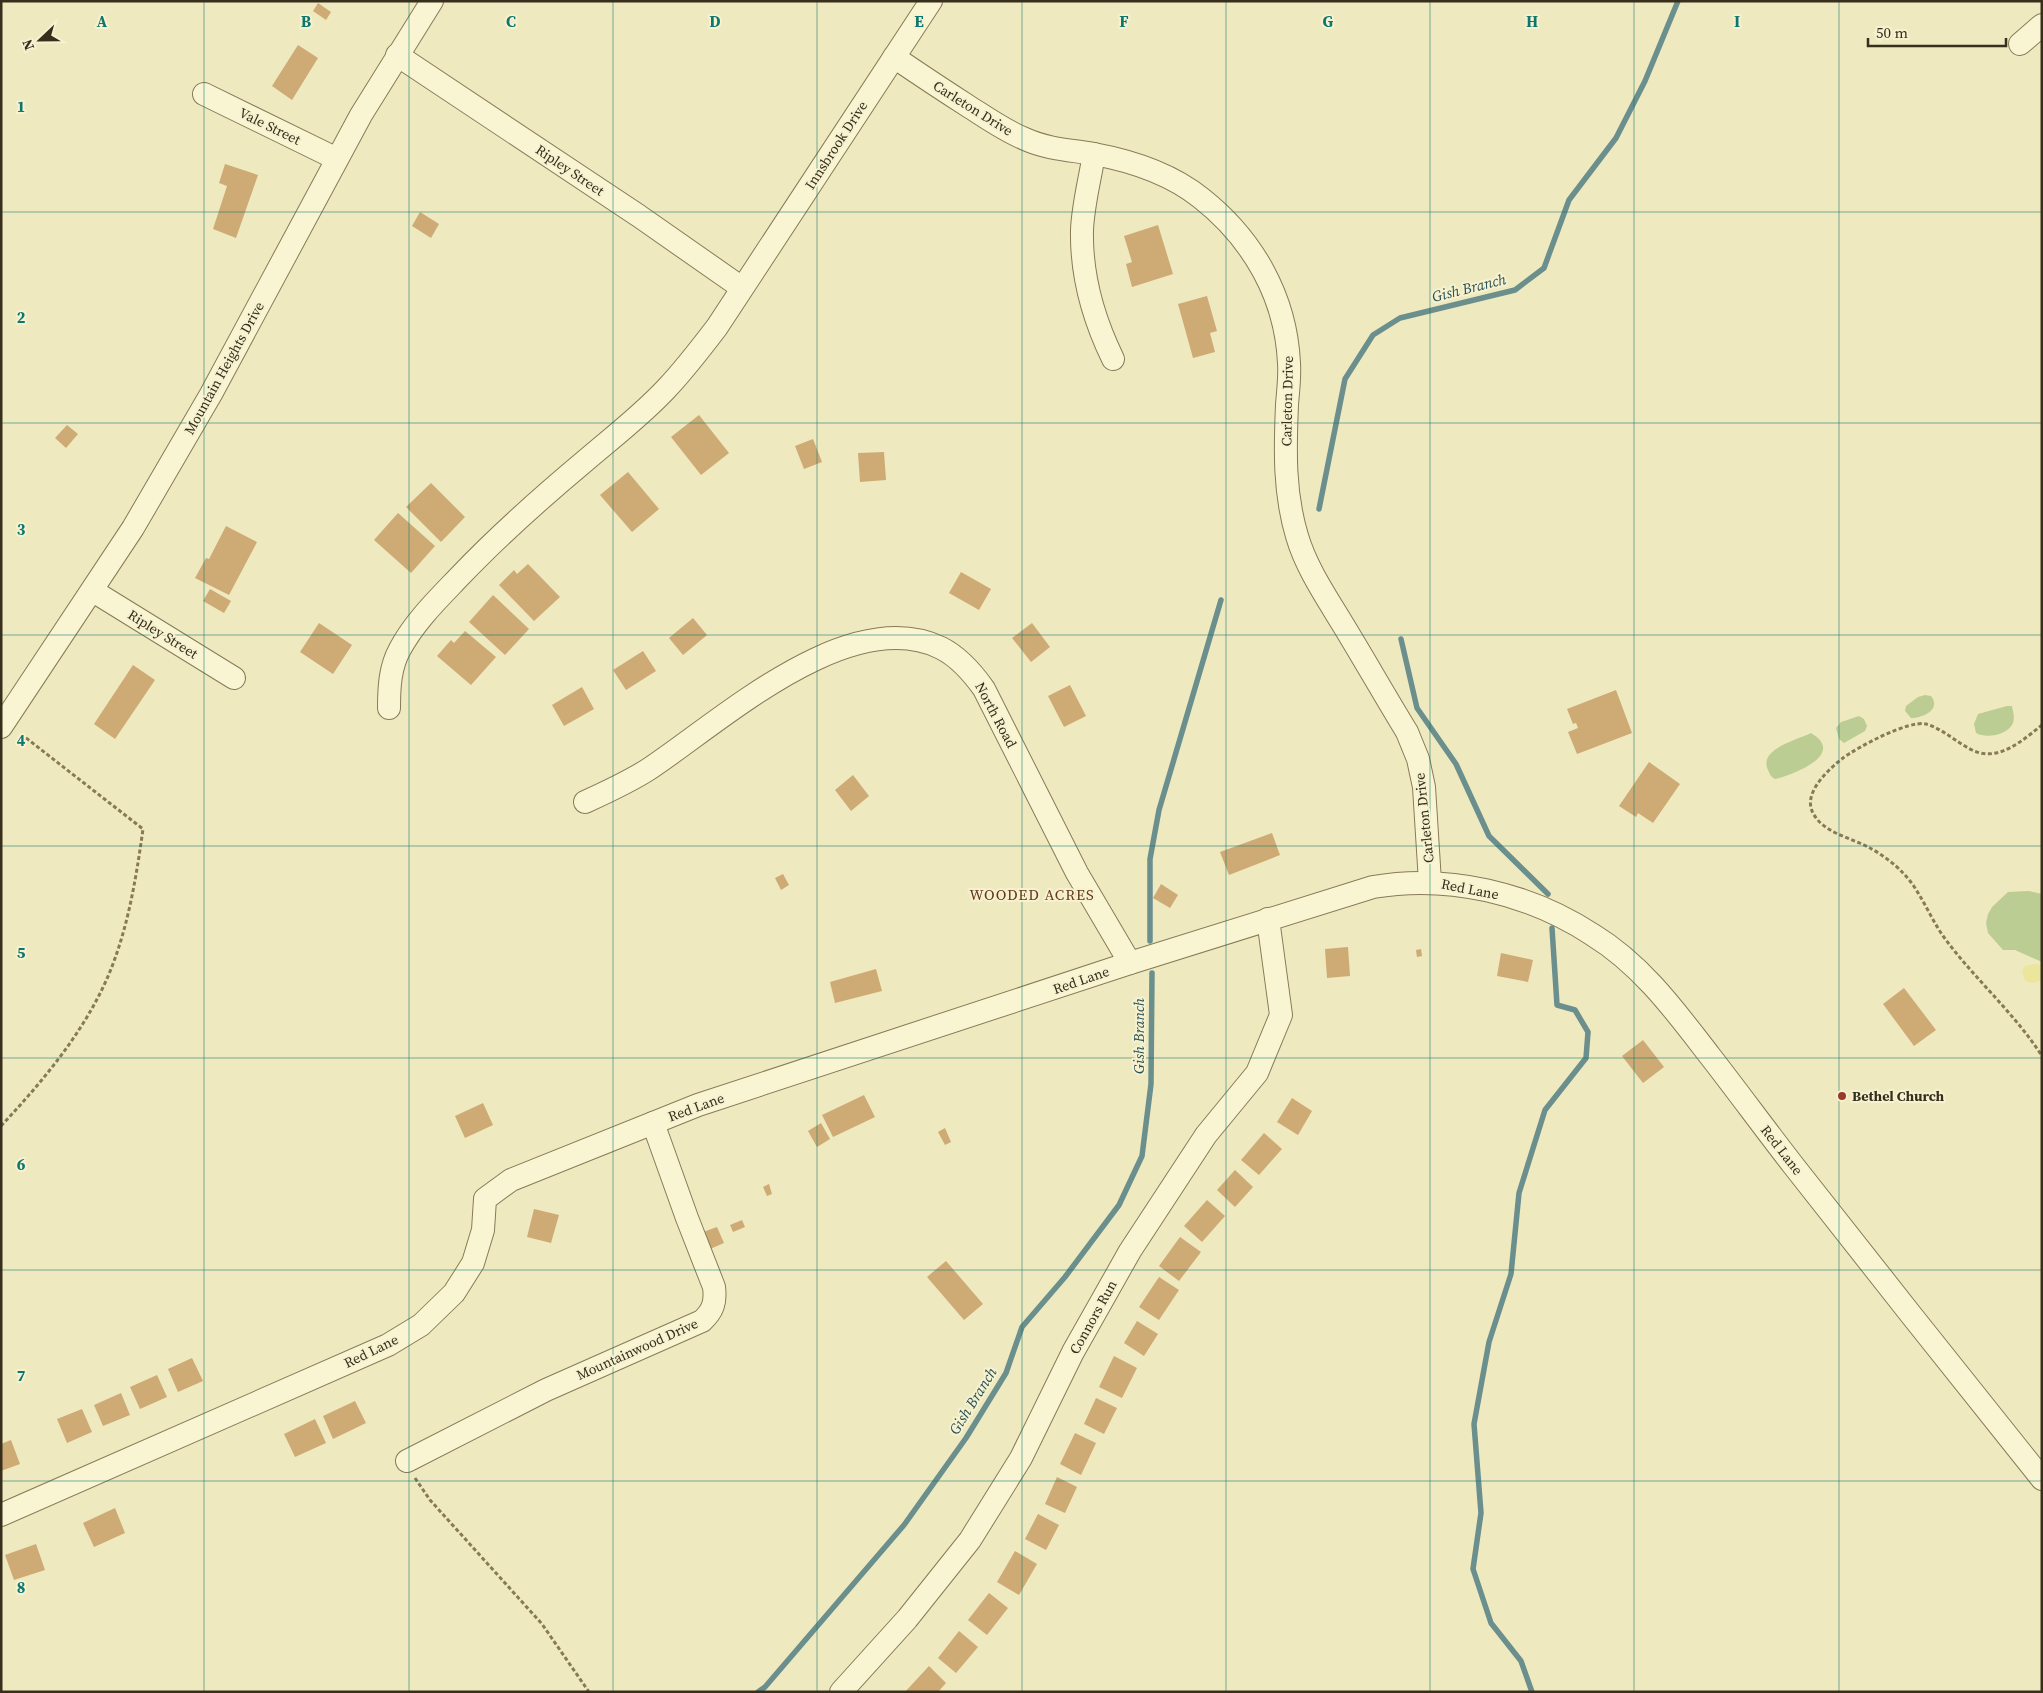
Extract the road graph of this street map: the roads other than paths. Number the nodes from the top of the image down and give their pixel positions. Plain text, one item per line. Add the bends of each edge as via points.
1 (432, 1) edge
2 (930, 1) edge
3 (2042, 25) edge
4 (2020, 44) dead end
5 (397, 55) junction
6 (894, 57) junction
7 (204, 94) dead end
8 (1094, 154) junction
9 (337, 159) junction
10 (742, 288) junction
11 (1113, 359) dead end
12 (93, 591) junction
13 (234, 678) dead end
14 (390, 708) dead end
15 (2, 722) edge
16 (585, 802) dead end
17 (1430, 882) junction
18 (1268, 919) junction
19 (1130, 963) junction
20 (653, 1122) junction
21 (407, 1461) road end
22 (2042, 1479) edge
23 (1, 1515) edge
24 (840, 1692) edge

1 - 5 street, Mountain Heights Drive
2 - 6 street, Innsbrook Drive
3 - 4 street
5 - 9 street, Mountain Heights Drive
5 - 10 street, Ripley Street
6 - 8 street, Carleton Drive via 999,126 1025,139 1052,148
6 - 10 street, Innsbrook Drive
7 - 9 street, Vale Street
8 - 11 street via 1082,230 1084,268 1089,300
8 - 17 street, Carleton Drive via 1155,171 1200,197 1244,240 1274,293 1287,340 1285,473 1297,538 1309,568 1407,732 1418,759 1424,787
9 - 12 street, Mountain Heights Drive via 212,394
10 - 14 street, Innsbrook Drive via 696,356 666,389 483,552 436,601 400,649 389,686
12 - 13 street, Ripley Street
12 - 15 street, Mountain Heights Drive
16 - 19 street, North Road via 648,770 783,675 815,658 851,645 881,639 922,641 955,656 984,689 1077,873
17 - 18 street, Red Lane via 1373,886
17 - 22 street, Red Lane via 1479,888 1562,917 1609,945 1643,975 1674,1009
18 - 19 street, Red Lane
18 - 24 street, Connors Run via 1281,1015 1257,1073 1206,1135 1130,1250 1073,1352 1021,1458 970,1540 907,1619
19 - 20 street, Red Lane
20 - 21 street, Mountainwood Drive via 714,1287 716,1296 710,1313 702,1321 546,1390
20 - 23 street, Red Lane via 511,1180 485,1199 483,1230 473,1262 454,1293 421,1325 388,1345

